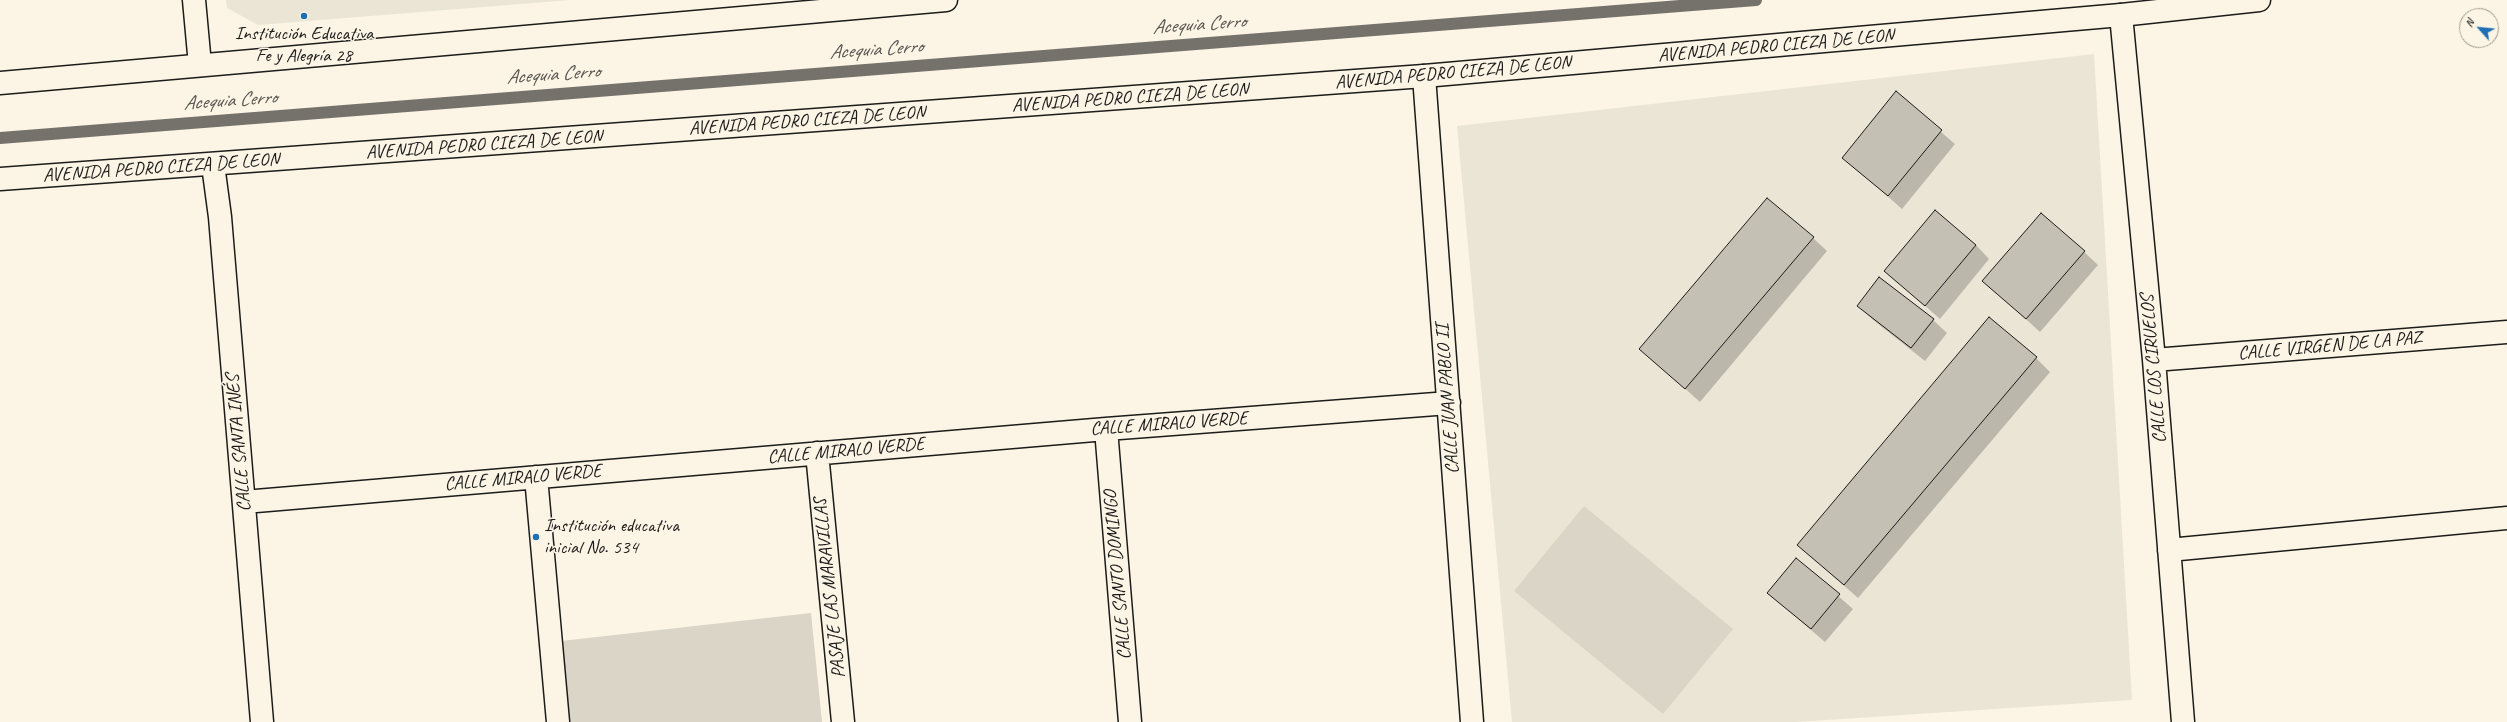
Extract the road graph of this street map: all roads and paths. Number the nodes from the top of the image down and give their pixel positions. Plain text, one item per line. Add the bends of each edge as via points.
1 (194, 0) edge
2 (946, 0) edge
3 (2259, 0) edge
4 (2181, 4) edge
5 (2121, 15) junction
6 (200, 65) junction
7 (1424, 76) junction
8 (0, 83) edge
9 (213, 165) junction
10 (0, 179) edge
11 (2507, 332) edge
12 (2154, 360) junction
13 (1448, 402) junction
14 (1106, 429) junction
15 (817, 453) junction
16 (536, 477) junction
17 (244, 502) junction
18 (2507, 518) edge
19 (2169, 550) junction
20 (262, 722) edge
21 (558, 722) edge
22 (843, 722) edge
23 (1130, 722) edge
24 (1472, 722) edge
25 (2183, 722) edge

1 - 6 street
2 - 6 street
3 - 4 street, AVENIDA PEDRO CIEZA DE LEON
4 - 5 street, AVENIDA PEDRO CIEZA DE LEON
5 - 7 street, AVENIDA PEDRO CIEZA DE LEON
5 - 12 street, CALLE LOS CIRUELOS
6 - 8 street
7 - 9 street, AVENIDA PEDRO CIEZA DE LEON
7 - 13 street, CALLE JUAN PABLO II
9 - 10 street, AVENIDA PEDRO CIEZA DE LEON
9 - 17 street, CALLE SANTA INÉS via 220,217
11 - 12 street, CALLE VIRGEN DE LA PAZ
12 - 19 street, CALLE LOS CIRUELOS
13 - 14 street, CALLE MIRALO VERDE
13 - 24 street, CALLE JUAN PABLO II
14 - 15 street, CALLE MIRALO VERDE
14 - 23 street, CALLE SANTO DOMINGO
15 - 16 street, CALLE MIRALO VERDE
15 - 22 street, PASAJE LAS MARAVILLAS
16 - 17 street, CALLE MIRALO VERDE
16 - 21 street
17 - 20 street, CALLE SANTA INÉS
18 - 19 street
19 - 25 street, CALLE LOS CIRUELOS

